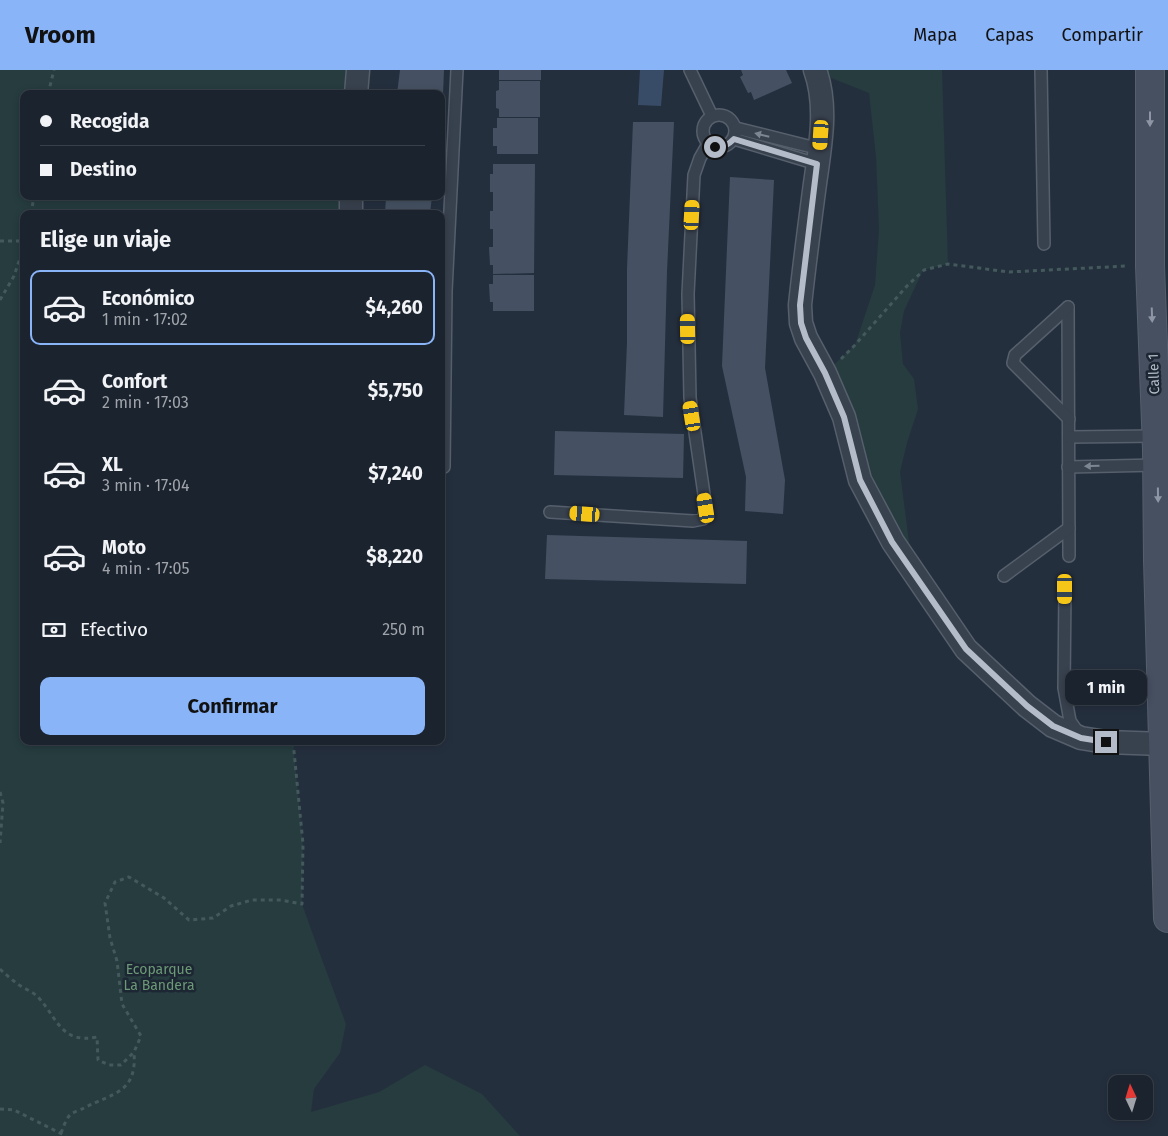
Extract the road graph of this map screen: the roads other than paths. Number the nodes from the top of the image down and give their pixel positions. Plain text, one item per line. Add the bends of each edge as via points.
1 (358, 70) edge
2 (457, 70) edge
3 (690, 70) edge
4 (1041, 70) edge
5 (1150, 70) edge
6 (816, 71) edge
7 (356, 90) edge
8 (712, 116) junction
9 (735, 134) junction
10 (708, 144) junction
11 (818, 157) junction
12 (1044, 244) dead end
13 (1159, 267) edge
14 (445, 379) edge
15 (1069, 418) junction
16 (1156, 436) junction
17 (1069, 438) junction
18 (1157, 465) junction
19 (1068, 466) junction
20 (550, 512) dead end
21 (1069, 528) junction
22 (1069, 556) dead end
23 (1004, 576) dead end
24 (1065, 589) dead end
25 (1081, 738) junction
26 (1163, 744) junction
27 (1168, 918) edge

1 - 7 street
2 - 14 lane
3 - 8 lane
4 - 12 lane
5 -> 13 main road, Calle 1
6 - 11 street via 822,120
8 - 9 lane via 727,116 733,122
8 - 10 lane via 703,129
9 - 10 lane via 729,144 722,147
9 - 11 lane
10 - 20 lane via 694,175 688,294 690,398 706,508 702,519
11 - 25 street via 800,305 801,323 844,417 860,480 892,542 966,649 1027,706 1053,726
13 -> 16 main road, Calle 1
15 - 15 lane via 1013,363 1015,355 1068,307
15 - 17 lane
16 - 17 lane
16 - 18 main road, Calle 1
17 - 19 lane
18 -> 19 lane
18 -> 26 main road, Calle 1
19 - 21 lane
21 - 22 lane
21 - 23 lane
24 - 25 lane via 1064,688 1070,721
25 - 26 street
26 - 27 main road, Calle 1

